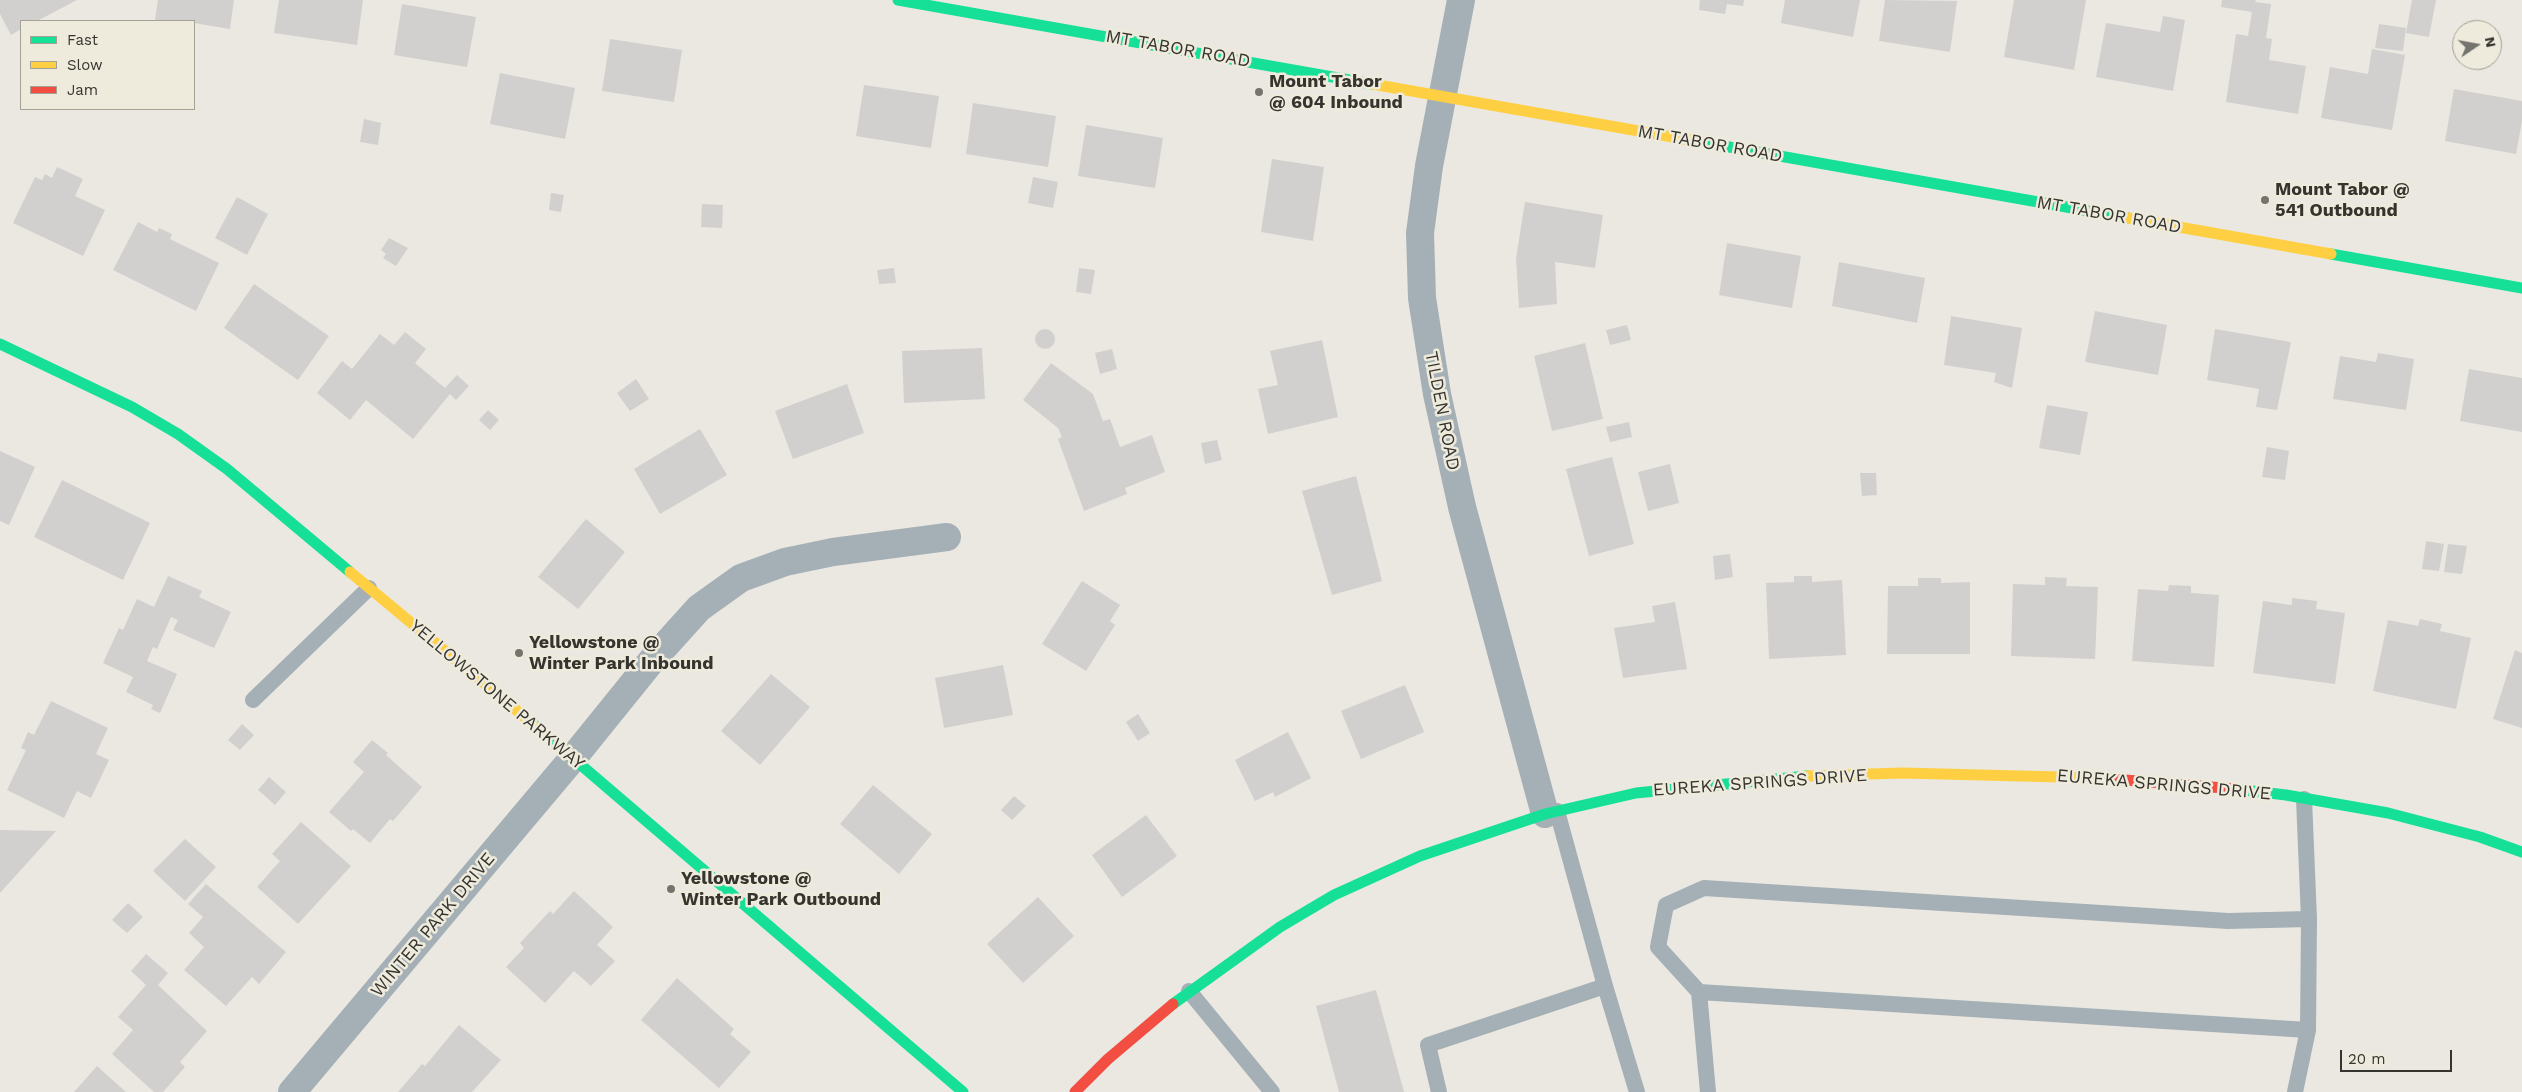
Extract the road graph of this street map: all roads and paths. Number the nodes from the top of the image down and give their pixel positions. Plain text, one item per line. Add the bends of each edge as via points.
1 (898, 0) edge
2 (1460, 0) edge
3 (1444, 96) junction
4 (2522, 288) edge
5 (0, 344) edge
6 (946, 536) dead end
7 (369, 588) junction
8 (253, 700) dead end
9 (573, 758) junction
10 (2304, 798) junction
11 (1551, 812) junction
12 (2522, 852) edge
13 (2309, 919) junction
14 (1605, 986) junction
15 (1189, 991) junction
16 (1699, 992) junction
17 (2308, 1030) junction
18 (292, 1092) edge
19 (963, 1092) edge
20 (1075, 1092) edge
21 (1272, 1092) edge
22 (1439, 1092) edge
23 (1637, 1092) edge
24 (1708, 1092) edge
25 (2295, 1092) edge

1 - 3 street, MT TABOR ROAD
2 - 3 street, TILDEN ROAD
3 - 4 street, MT TABOR ROAD
3 - 11 street, TILDEN ROAD via 1428,166 1420,234 1422,298 1437,394 1462,507
5 - 7 street, YELLOWSTONE PARKWAY via 132,407 178,434 227,469
6 - 9 street, WINTER PARK DRIVE via 784,562 741,578 699,608
7 - 8 lane
7 - 9 street, YELLOWSTONE PARKWAY
9 - 18 street, WINTER PARK DRIVE
9 - 19 street, YELLOWSTONE PARKWAY
10 - 11 street, EUREKA SPRINGS DRIVE via 2189,784 2091,777 1902,773 1794,776 1636,793
10 - 12 street, EUREKA SPRINGS DRIVE via 2388,813 2480,837
10 - 13 lane
11 - 14 lane
11 - 15 street, EUREKA SPRINGS DRIVE via 1420,856 1334,895 1280,927
13 - 16 lane via 2228,921 1704,888 1666,905 1658,947
13 - 17 lane
14 - 22 lane via 1428,1045
14 - 23 lane
15 - 20 street, EUREKA SPRINGS DRIVE via 1108,1059
15 - 21 lane
16 - 17 lane
16 - 24 lane
17 - 25 lane

